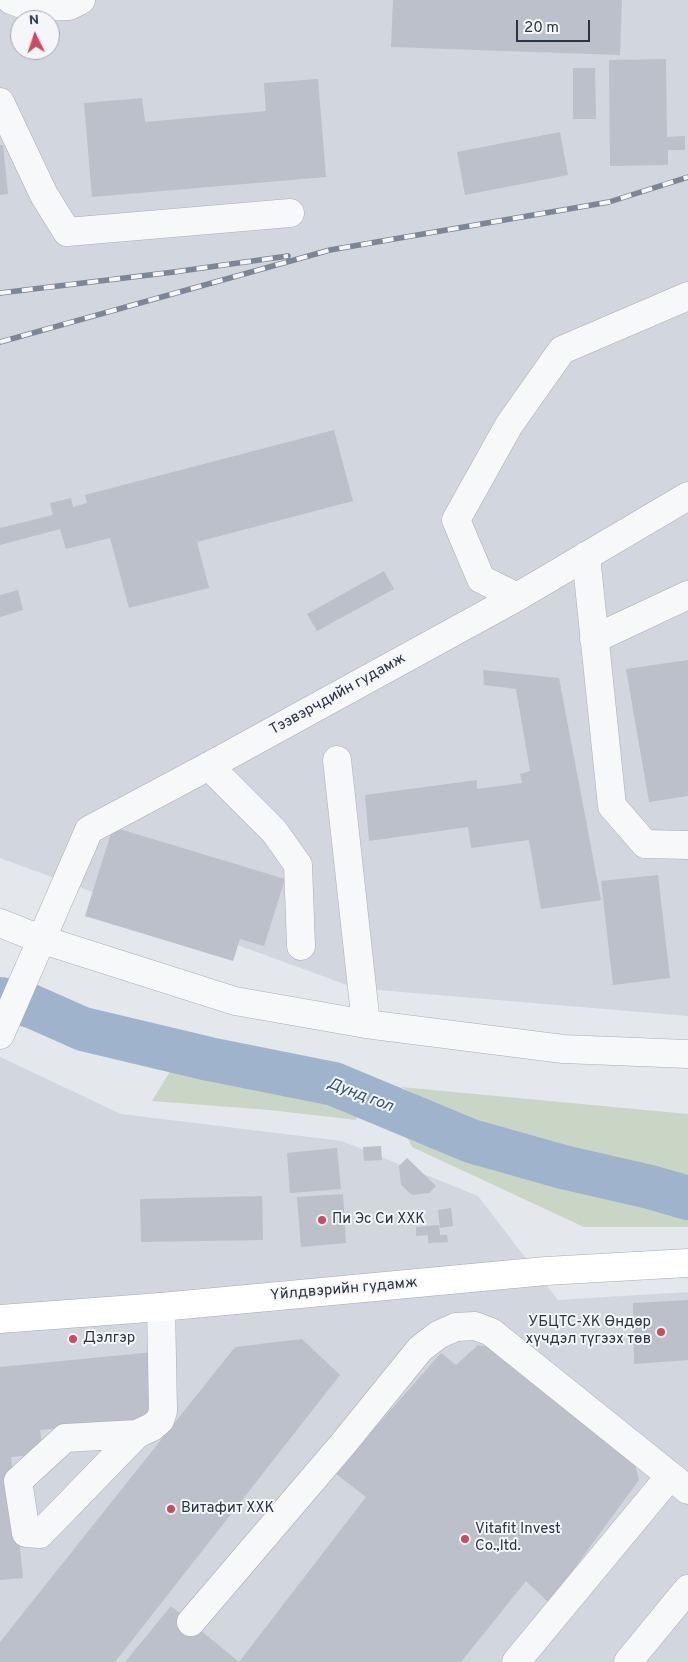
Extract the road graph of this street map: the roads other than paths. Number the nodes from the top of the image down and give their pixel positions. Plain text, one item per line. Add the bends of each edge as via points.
1 (11, 0) edge
2 (82, 0) edge
3 (0, 102) edge
4 (290, 213) dead end
5 (688, 296) edge
6 (688, 496) edge
7 (586, 556) junction
8 (688, 595) edge
9 (517, 597) junction
10 (594, 639) junction
11 (337, 760) dead end
12 (209, 766) junction
13 (688, 845) edge
14 (0, 923) edge
15 (301, 946) dead end
16 (37, 947) junction
17 (366, 1024) junction
18 (0, 1035) edge
19 (688, 1054) edge
20 (688, 1263) edge
21 (161, 1307) junction
22 (0, 1319) edge
23 (137, 1434) dead end
24 (679, 1483) edge
25 (688, 1589) edge
26 (191, 1622) dead end
27 (516, 1662) edge
28 (628, 1662) edge

1 - 2 street via 30,7 69,6
3 - 4 street via 44,195 67,232
5 - 9 street via 562,350 509,425 456,520 482,579
6 - 7 street, Тээвэрчдийн гудамж
7 - 9 street, Тээвэрчдийн гудамж
7 - 10 street
8 - 10 street
9 - 12 street, Тээвэрчдийн гудамж
10 - 13 street via 612,806 645,844
11 - 17 street
12 - 15 street via 274,831 298,865
12 - 16 street, Тээвэрчдийн гудамж via 89,830
14 - 16 street
16 - 17 street via 235,1001
16 - 18 street, Тээвэрчдийн гудамж
17 - 19 street via 562,1049
20 - 21 main road, Yйлдвэрийн гудамж via 546,1271
21 - 22 main road, Yйлдвэрийн гудамж
21 - 23 street via 163,1411 156,1424
24 - 26 street via 492,1332 475,1326 456,1327 438,1335 420,1349
24 - 27 street
25 - 28 street

